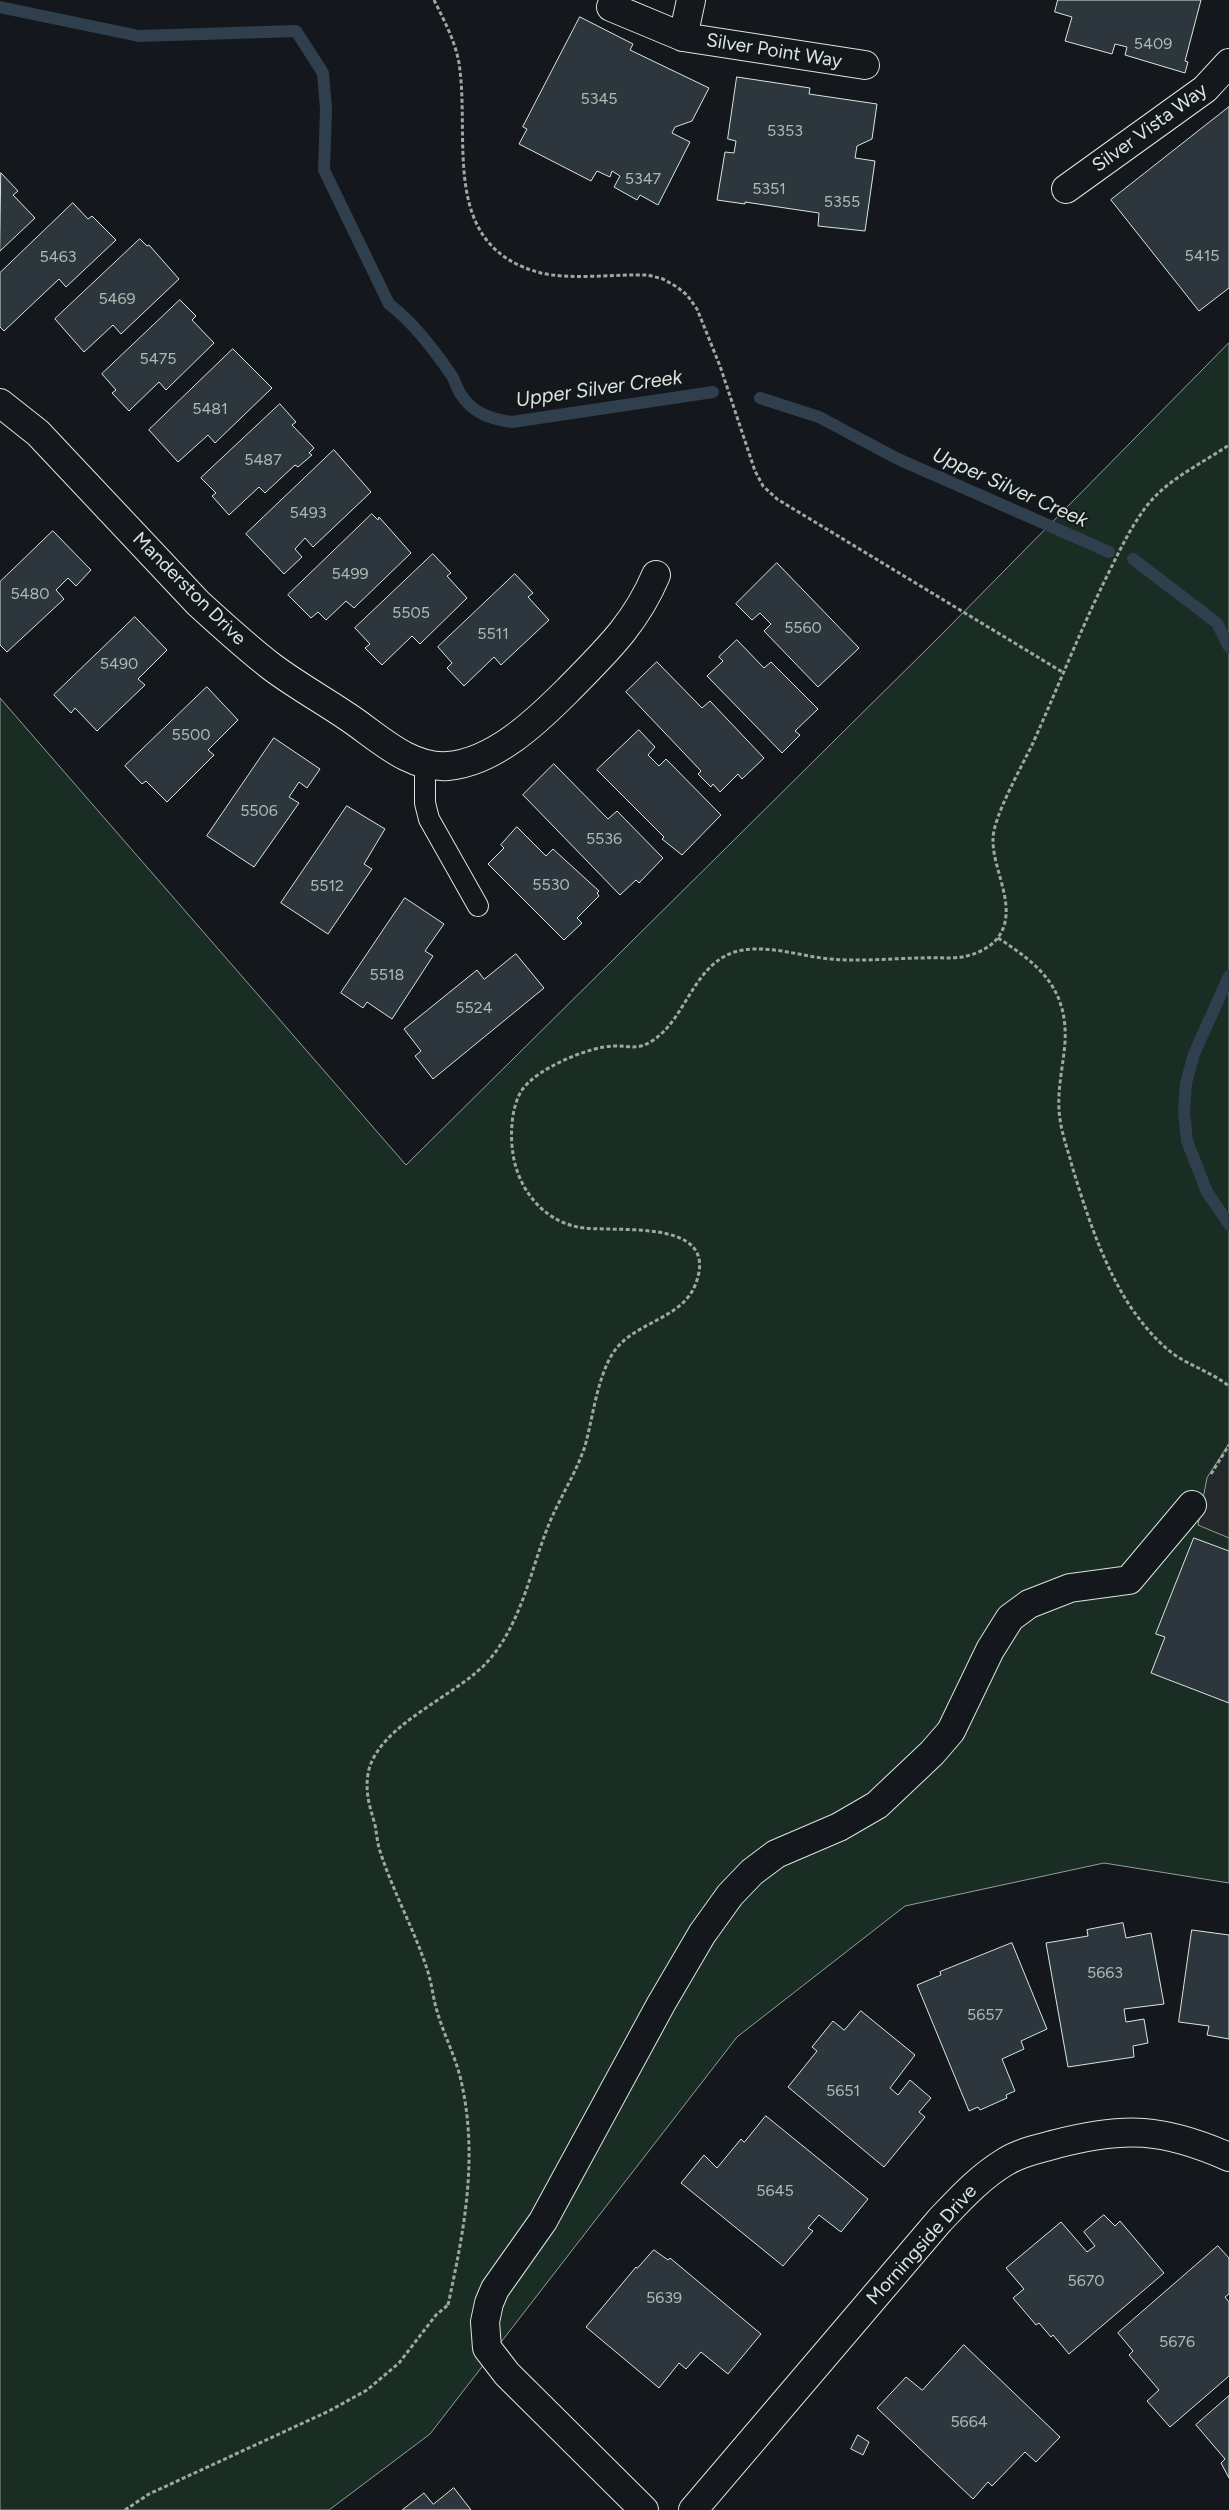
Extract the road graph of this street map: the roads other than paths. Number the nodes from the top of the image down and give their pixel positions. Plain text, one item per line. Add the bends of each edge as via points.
1 (691, 0) edge
2 (611, 7) dead end
3 (683, 37) junction
4 (1229, 63) edge
5 (865, 65) dead end
6 (1066, 190) dead end
7 (0, 403) edge
8 (656, 576) dead end
9 (425, 763) junction
10 (478, 906) dead end
11 (1192, 1505) dead end
12 (1229, 2158) edge
13 (644, 2510) edge
14 (693, 2510) edge

1 - 3 street, Silver Point Way
2 - 3 street, Silver Point Way
3 - 5 street, Silver Point Way
4 - 6 street, Silver Vista Way via 1204,89
7 - 9 street, Manderston Drive via 38,433 221,625 273,668 350,718 389,748
8 - 9 street, Manderston Drive via 628,627 556,702 524,730 490,752 460,764 437,766
9 - 10 lane via 424,798 429,819
11 - 13 street via 1129,1580 1070,1588 1029,1604 1010,1618 990,1650 951,1731 932,1753 877,1806 776,1854 752,1872 730,1896 702,1934 661,2004 543,2221 495,2290 486,2322 487,2348 507,2374
12 - 14 street, Morningside Drive via 1184,2138 1144,2132 1072,2140 1026,2152 1006,2161 969,2190 940,2220

